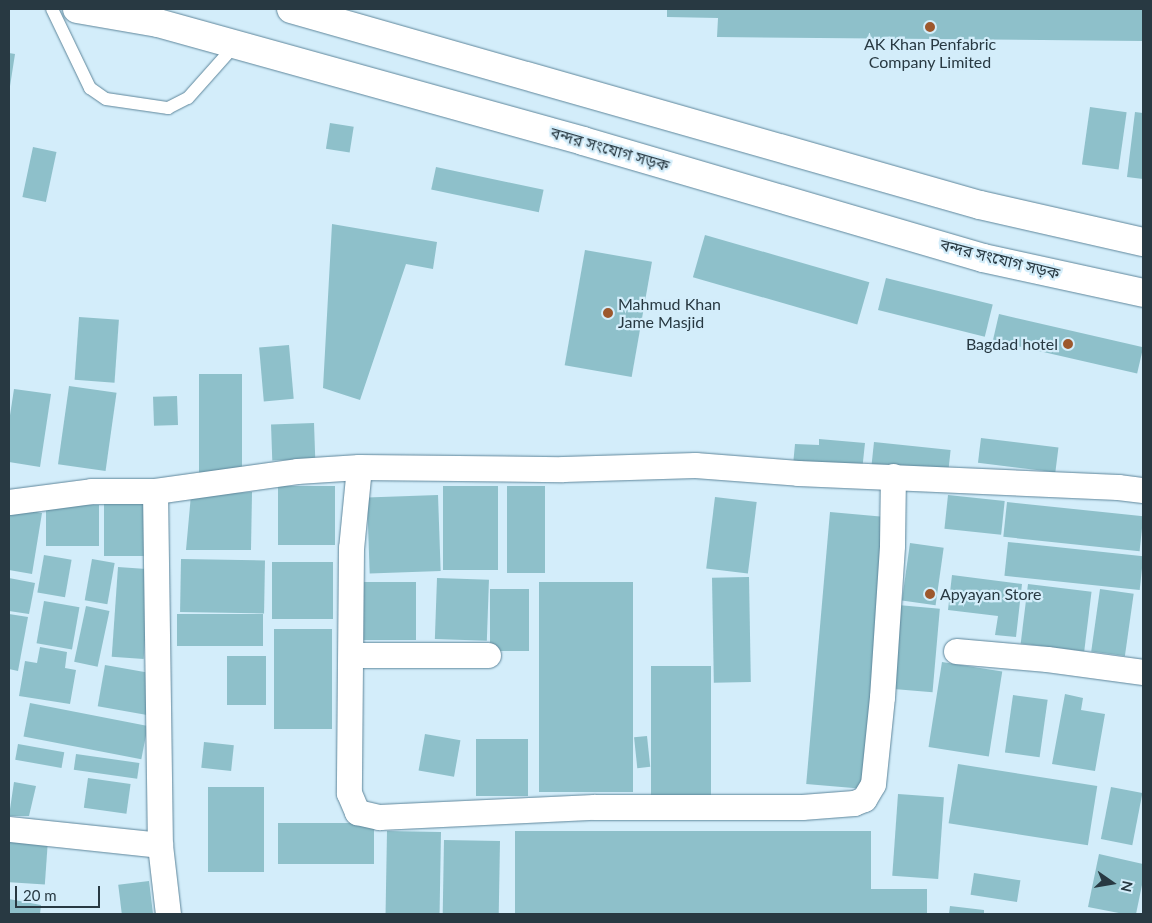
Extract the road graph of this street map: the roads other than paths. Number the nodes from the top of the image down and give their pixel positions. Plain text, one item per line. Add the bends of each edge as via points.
1 (52, 9) edge
2 (77, 9) edge
3 (291, 9) edge
4 (236, 44) junction
5 (1143, 242) edge
6 (1143, 293) edge
7 (359, 467) junction
8 (893, 476) junction
9 (1143, 490) edge
10 (156, 491) junction
11 (9, 502) edge
12 (956, 651) dead end
13 (488, 654) dead end
14 (351, 655) junction
15 (1143, 672) edge
16 (9, 829) edge
17 (160, 845) junction
18 (168, 914) edge

1 - 4 lane via 90,88 106,99 168,108 188,98
2 - 4 highway, বন্দর সংযোগ সড়ক via 158,22
3 - 5 highway via 980,205
4 - 6 highway, বন্দর সংযোগ সড়ক via 983,258
7 - 8 street via 563,469 695,465
7 - 10 street via 298,471
7 - 14 street via 351,548
8 - 9 street
8 - 14 street via 882,697 873,784 864,799 802,807 594,807 379,817 357,812 349,793
10 - 11 street via 90,491
10 - 17 street
12 - 15 street via 1047,658
13 - 14 street
16 - 17 street
17 - 18 street

